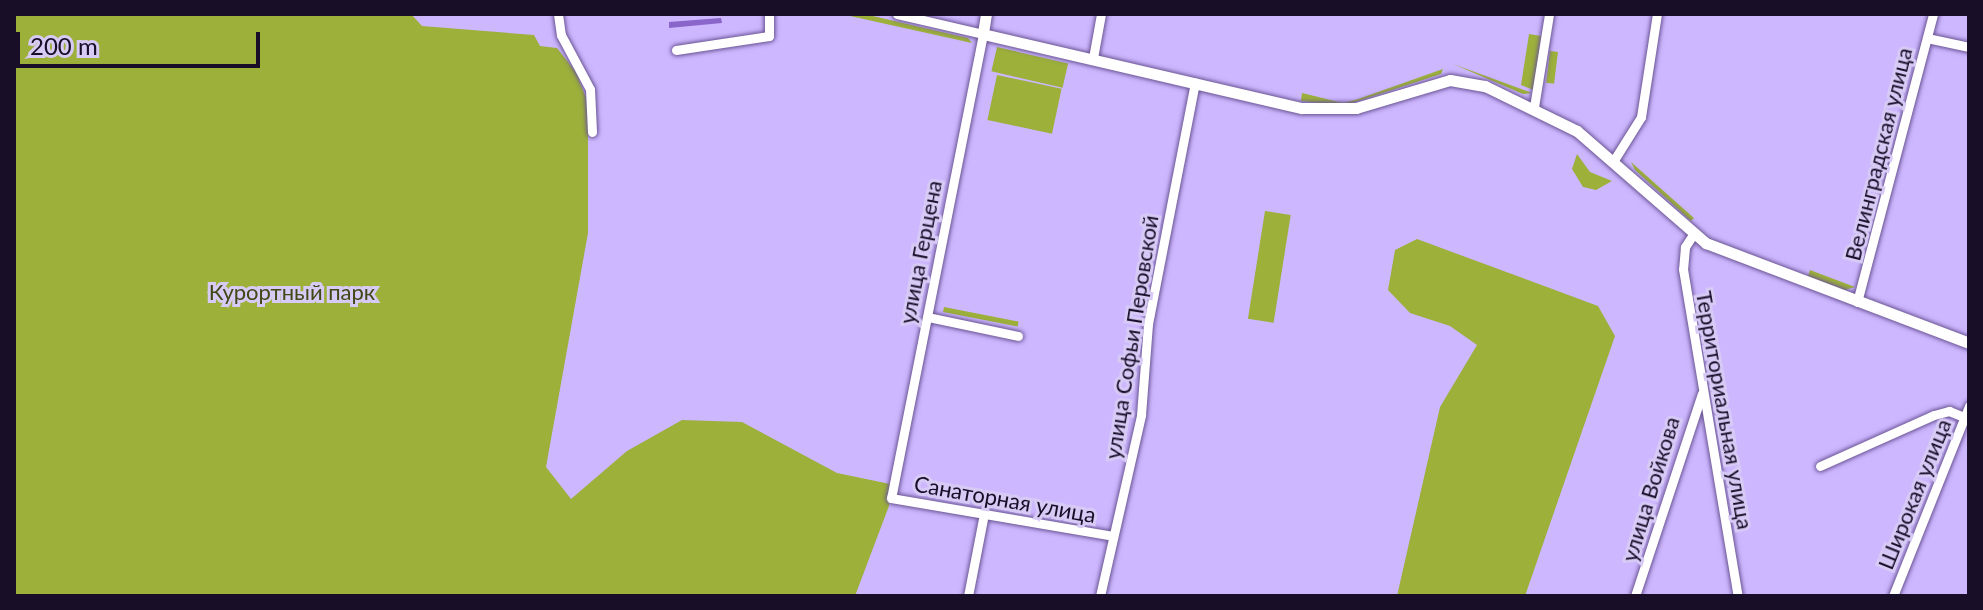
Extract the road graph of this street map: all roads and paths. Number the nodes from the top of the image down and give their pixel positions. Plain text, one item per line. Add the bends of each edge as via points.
1 (558, 14) edge
2 (769, 14) edge
3 (897, 14) edge
4 (986, 14) edge
5 (1101, 14) edge
6 (1549, 14) edge
7 (1657, 14) edge
8 (1933, 14) edge
9 (983, 34) junction
10 (1927, 38) junction
11 (1969, 47) edge
12 (676, 50) dead end
13 (1093, 58) junction
14 (1195, 83) junction
15 (1534, 107) junction
16 (592, 132) dead end
17 (1614, 160) junction
18 (1694, 233) junction
19 (1857, 302) junction
20 (928, 317) junction
21 (1018, 336) dead end
22 (1969, 343) edge
23 (1702, 394) junction
24 (1969, 406) edge
25 (1964, 417) junction
26 (1820, 466) dead end
27 (891, 498) joint
28 (984, 514) junction
29 (1113, 536) junction
30 (968, 596) edge
31 (1100, 596) edge
32 (1635, 596) edge
33 (1738, 596) edge
34 (1893, 596) edge

1 - 16 street via 561,35 590,89
2 - 12 street via 769,36
3 - 9 street
4 - 9 main road, улица Герцена
5 - 13 street
6 - 15 street
7 - 17 street via 1641,117
8 - 10 street, Велинградская улица
9 - 13 main road
9 - 20 street, улица Герцена
10 - 11 street
10 - 19 street, Велинградская улица
13 - 14 main road
14 - 15 main road via 1302,108 1338,110 1436,82 1461,81
14 - 29 street, улица Софьи Перовской via 1148,324 1141,415
15 - 17 main road
17 - 18 main road
18 - 19 main road via 1725,253
18 - 23 street, Территориальная улица via 1685,247 1683,269
19 - 22 main road
20 - 21 street
20 - 27 street, улица Герцена
23 - 32 street, улица Войкова
23 - 33 street, Территориальная улица
24 - 25 street, Широкая улица
25 - 26 street via 1949,411 1934,415
25 - 34 street, Широкая улица
27 - 28 street, Санаторная улица
28 - 29 street, Санаторная улица
28 - 30 street
29 - 31 street, улица Софьи Перовской

